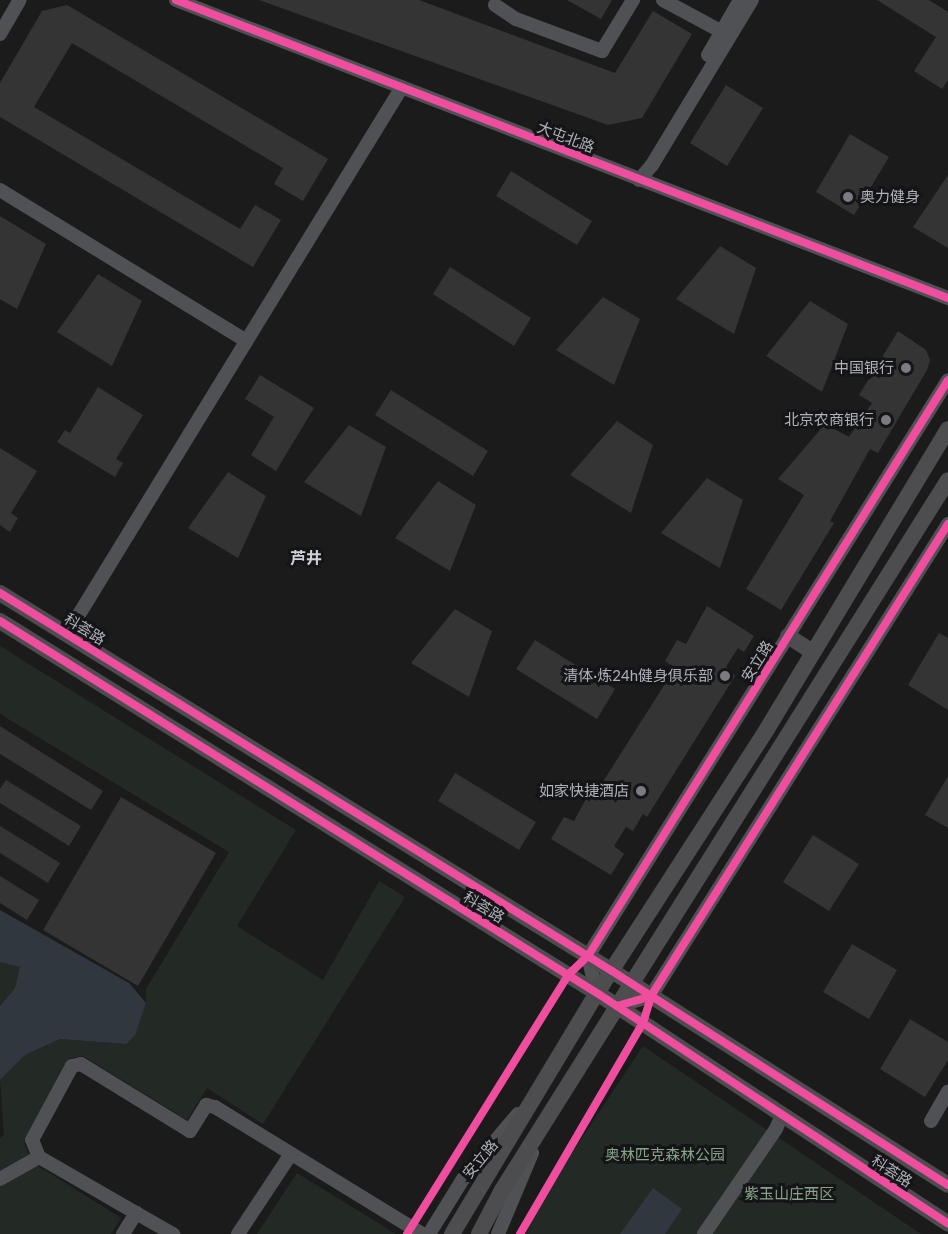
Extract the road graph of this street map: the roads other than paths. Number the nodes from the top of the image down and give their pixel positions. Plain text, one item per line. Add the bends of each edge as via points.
1 (20, 0) edge
2 (176, 0) edge
3 (633, 0) edge
4 (663, 0) edge
5 (740, 0) edge
6 (752, 0) edge
7 (495, 5) dead end
8 (726, 33) junction
9 (0, 34) edge
10 (402, 87) junction
11 (639, 180) junction
12 (0, 190) edge
13 (948, 298) edge
14 (246, 340) junction
15 (948, 380) edge
16 (948, 429) edge
17 (948, 480) edge
18 (948, 524) edge
19 (0, 592) edge
20 (0, 621) edge
21 (67, 634) junction
22 (788, 636) junction
23 (813, 652) junction
24 (588, 956) junction
25 (612, 971) junction
26 (634, 985) junction
27 (597, 993) junction
28 (651, 996) junction
29 (617, 1006) junction
30 (539, 1089) junction
31 (948, 1091) edge
32 (782, 1115) junction
33 (545, 1121) junction
34 (931, 1121) dead end
35 (291, 1154) junction
36 (39, 1157) junction
37 (0, 1179) edge
38 (948, 1185) edge
39 (136, 1213) junction
40 (948, 1224) edge
41 (123, 1234) edge
42 (173, 1234) edge
43 (238, 1234) edge
44 (422, 1234) edge
45 (429, 1234) edge
46 (452, 1234) edge
47 (479, 1234) edge
48 (498, 1234) edge
49 (704, 1234) edge

1 - 9 street
2 - 10 street, 大屯北路
3 - 7 street via 602,51 516,19
4 - 8 street
5 - 8 street
6 - 8 street
8 - 11 street via 652,165
10 - 11 street, 大屯北路
10 - 14 street
11 - 13 street, 大屯北路
12 - 14 street
14 - 21 street
15 - 22 street, 安立路
16 - 23 main road, 安立路
17 - 26 main road
18 - 28 street
19 - 21 main road, 科荟路
20 - 27 main road, 科荟路
21 - 24 main road, 科荟路
22 - 23 main road
22 - 24 street, 安立路
23 - 25 main road, 安立路
24 - 25 main road, 科荟路
24 - 27 street
25 - 26 main road, 科荟路
25 - 27 main road, 安立路
26 - 28 main road, 科荟路
26 - 29 main road
27 - 29 main road, 科荟路
27 - 30 main road, 安立路
28 - 29 street
28 - 38 main road, 科荟路
29 - 32 main road, 科荟路
29 - 33 main road
30 - 45 street, 安立路 via 463,1179
30 - 46 main road, 安立路
31 - 34 street
32 - 40 main road, 科荟路
32 - 49 street
33 - 47 main road
33 - 48 street
35 - 36 street via 215,1107 206,1105 190,1131 81,1064 72,1066 32,1140
35 - 43 street
35 - 44 street
36 - 37 street
36 - 39 street
39 - 41 street
39 - 42 street

